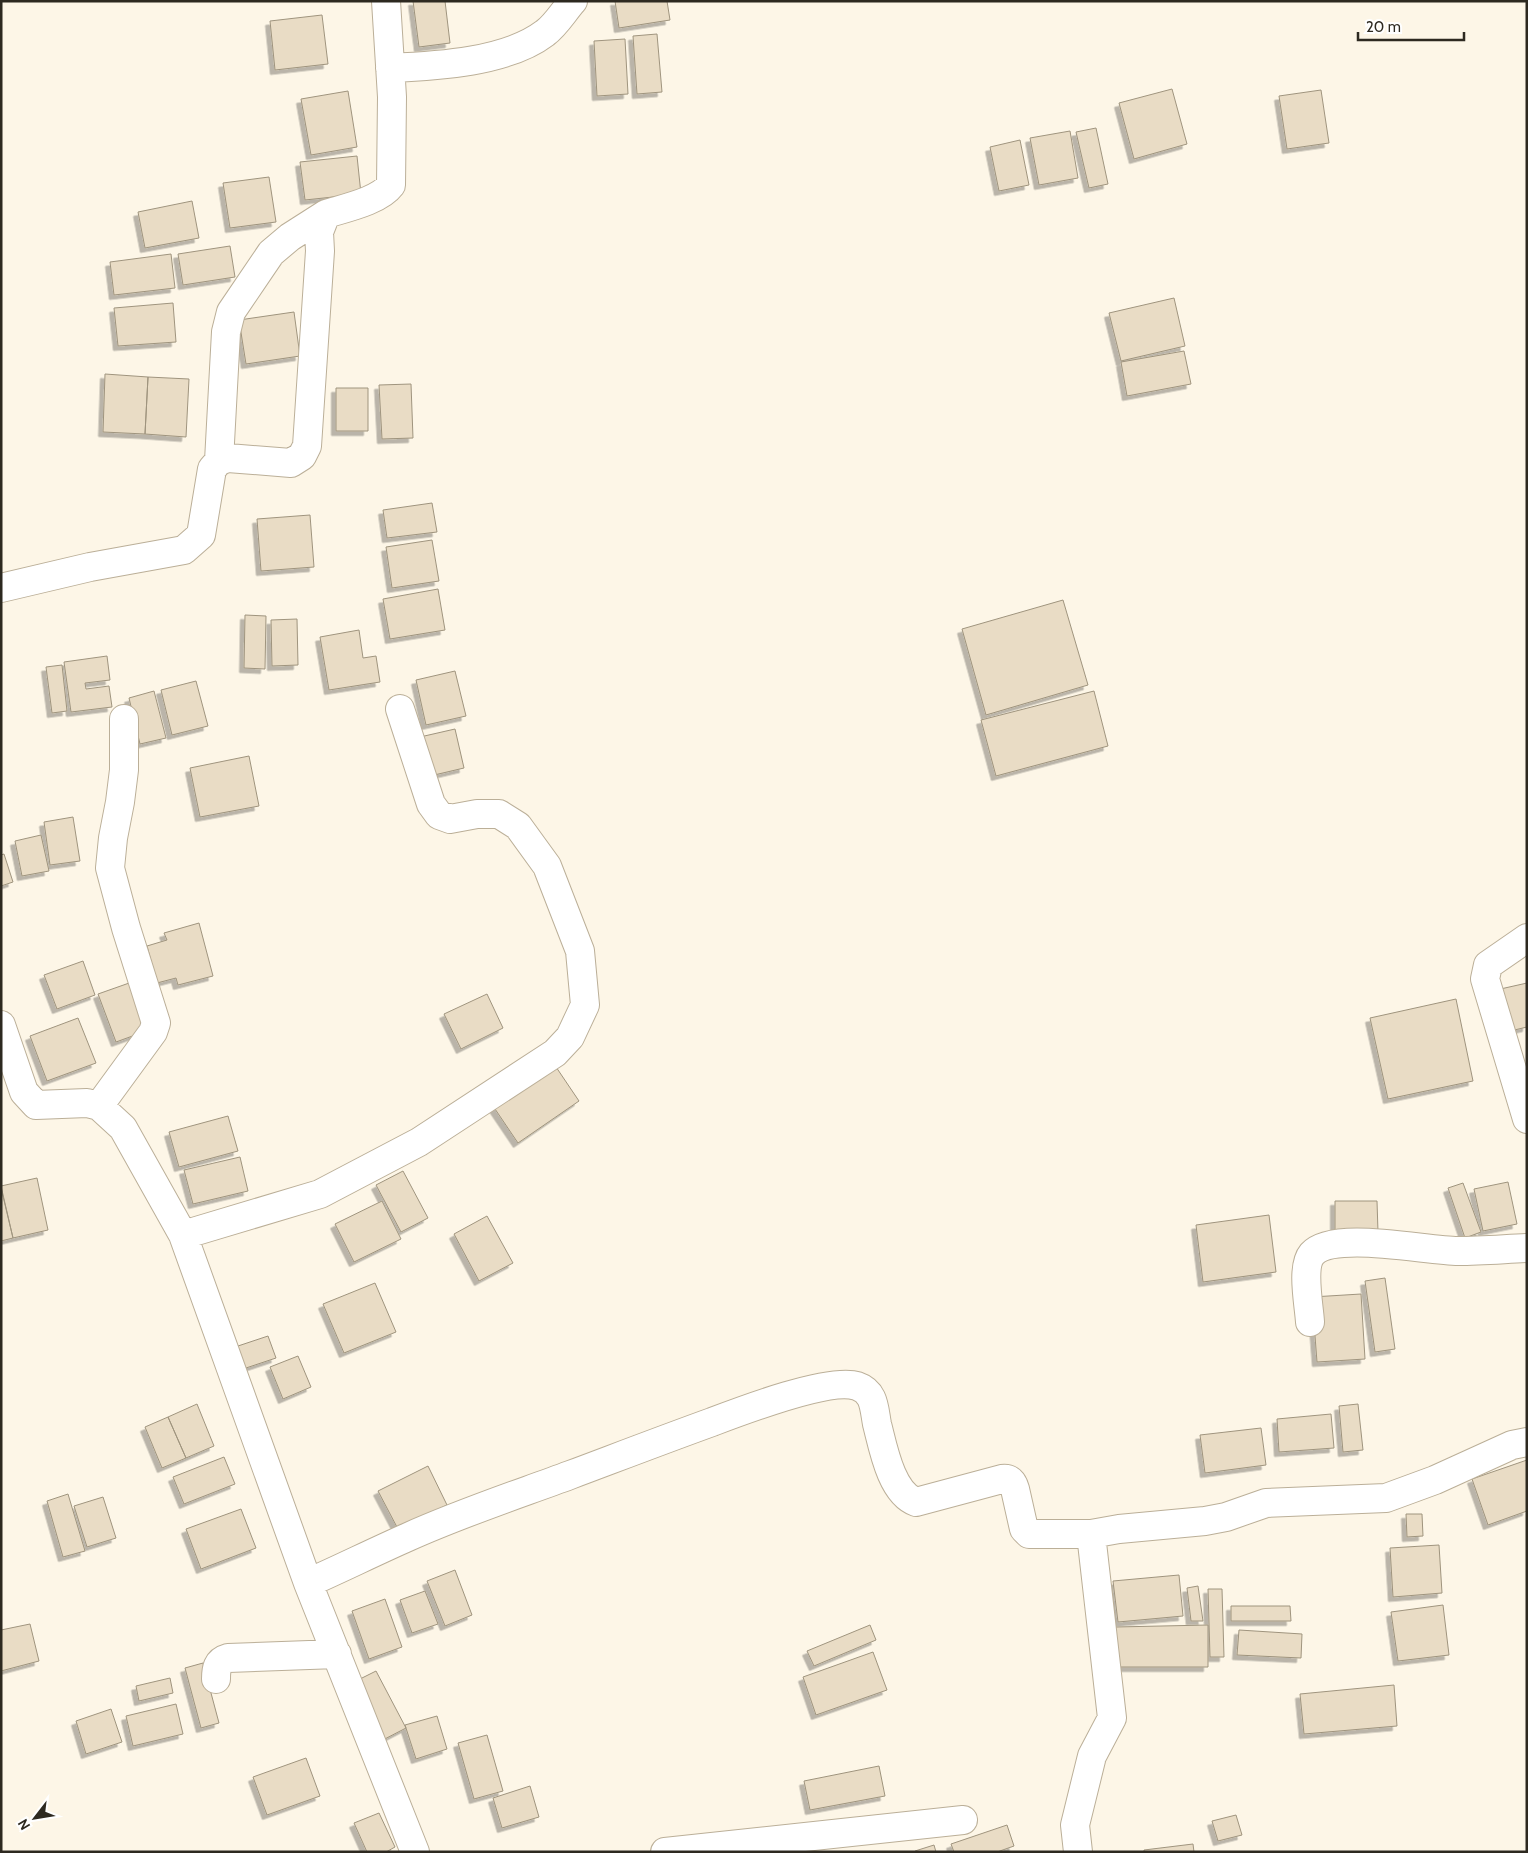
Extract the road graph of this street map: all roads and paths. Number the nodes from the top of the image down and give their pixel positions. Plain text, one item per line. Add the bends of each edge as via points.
1 (386, 1) edge
2 (573, 1) edge
3 (390, 68) junction
4 (326, 214) junction
5 (219, 462) junction
6 (1, 588) edge
7 (400, 709) dead end
8 (124, 719) dead end
9 (1527, 938) edge
10 (1, 1025) edge
11 (99, 1106) junction
12 (1527, 1119) edge
13 (184, 1235) junction
14 (1527, 1248) edge
15 (1310, 1322) dead end
16 (1527, 1442) edge
17 (1091, 1534) junction
18 (308, 1583) junction
19 (337, 1654) junction
20 (216, 1679) dead end
21 (963, 1820) dead end
22 (415, 1852) edge
23 (665, 1852) edge
24 (1078, 1852) edge

1 - 3 street
2 - 3 street via 547,32 526,46 504,54 435,66
3 - 4 street via 391,185 386,192 372,199
4 - 5 street via 290,236 271,253 232,312 226,332
4 - 5 street via 319,232 307,446 302,456 291,463 228,458
5 - 6 street via 212,469 202,536 184,550
7 - 13 street via 431,804 439,815 450,819 499,814 518,826 547,866 580,951 584,1006 570,1037 555,1053 419,1142 320,1194
8 - 11 street via 124,770 110,868 156,1023 153,1032
9 - 12 street via 1488,965 1484,978
10 - 11 street via 24,1092 36,1105
11 - 13 street via 123,1128
13 - 18 street
14 - 15 street via 1457,1251 1348,1242 1322,1246 1311,1256 1306,1271
16 - 17 street via 1512,1445 1386,1498 1266,1503 1205,1521
17 - 18 street via 1028,1534 1013,1482 1006,1478 916,1502 908,1498 894,1478 872,1400 860,1387 850,1384 830,1386 746,1408 409,1536
17 - 24 street via 1112,1718 1092,1756 1075,1825
18 - 19 street
19 - 20 street via 228,1658 216,1668
19 - 22 street
21 - 23 street

